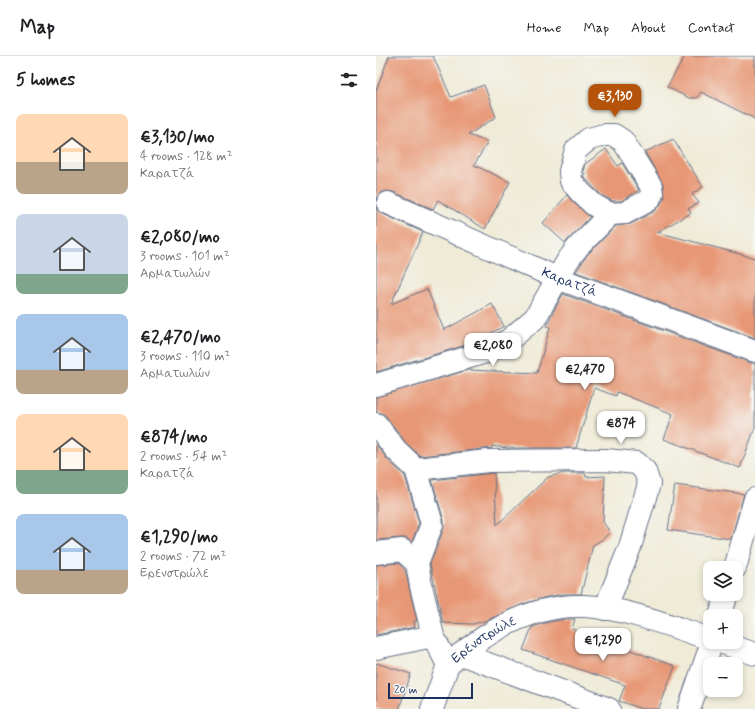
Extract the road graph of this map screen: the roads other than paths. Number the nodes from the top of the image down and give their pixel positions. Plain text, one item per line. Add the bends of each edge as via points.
1 (388, 203) dead end
2 (610, 214) dead end
3 (557, 278) junction
4 (755, 351) edge
5 (376, 385) edge
6 (376, 424) edge
7 (416, 469) junction
8 (755, 499) edge
9 (376, 553) edge
10 (737, 561) edge
11 (417, 563) junction
12 (605, 609) junction
13 (432, 636) junction
14 (703, 637) edge
15 (376, 648) edge
16 (710, 649) edge
17 (740, 649) edge
18 (755, 654) edge
19 (454, 660) junction
20 (575, 703) edge
21 (432, 709) edge
22 (610, 709) edge
23 (689, 709) edge

1 - 3 street, Καρατζά
2 - 3 street via 578,247
3 - 4 street, Καρατζά
3 - 5 street via 535,318 509,340 486,352
6 - 7 street via 396,450
7 - 11 street via 432,524
7 - 12 street via 488,461 606,460 637,463 645,471 649,484 630,547
8 - 10 street
9 - 11 street via 402,550
11 - 13 street, Ερενστρώλε
12 - 14 street, Ερενστρώλε
12 - 19 street, Ερενστρώλε via 576,606 536,612 483,637
13 - 15 street
13 - 19 street, Ερενστρώλε
16 - 23 street
17 - 18 street
19 - 20 street
19 - 21 street
20 - 22 street

